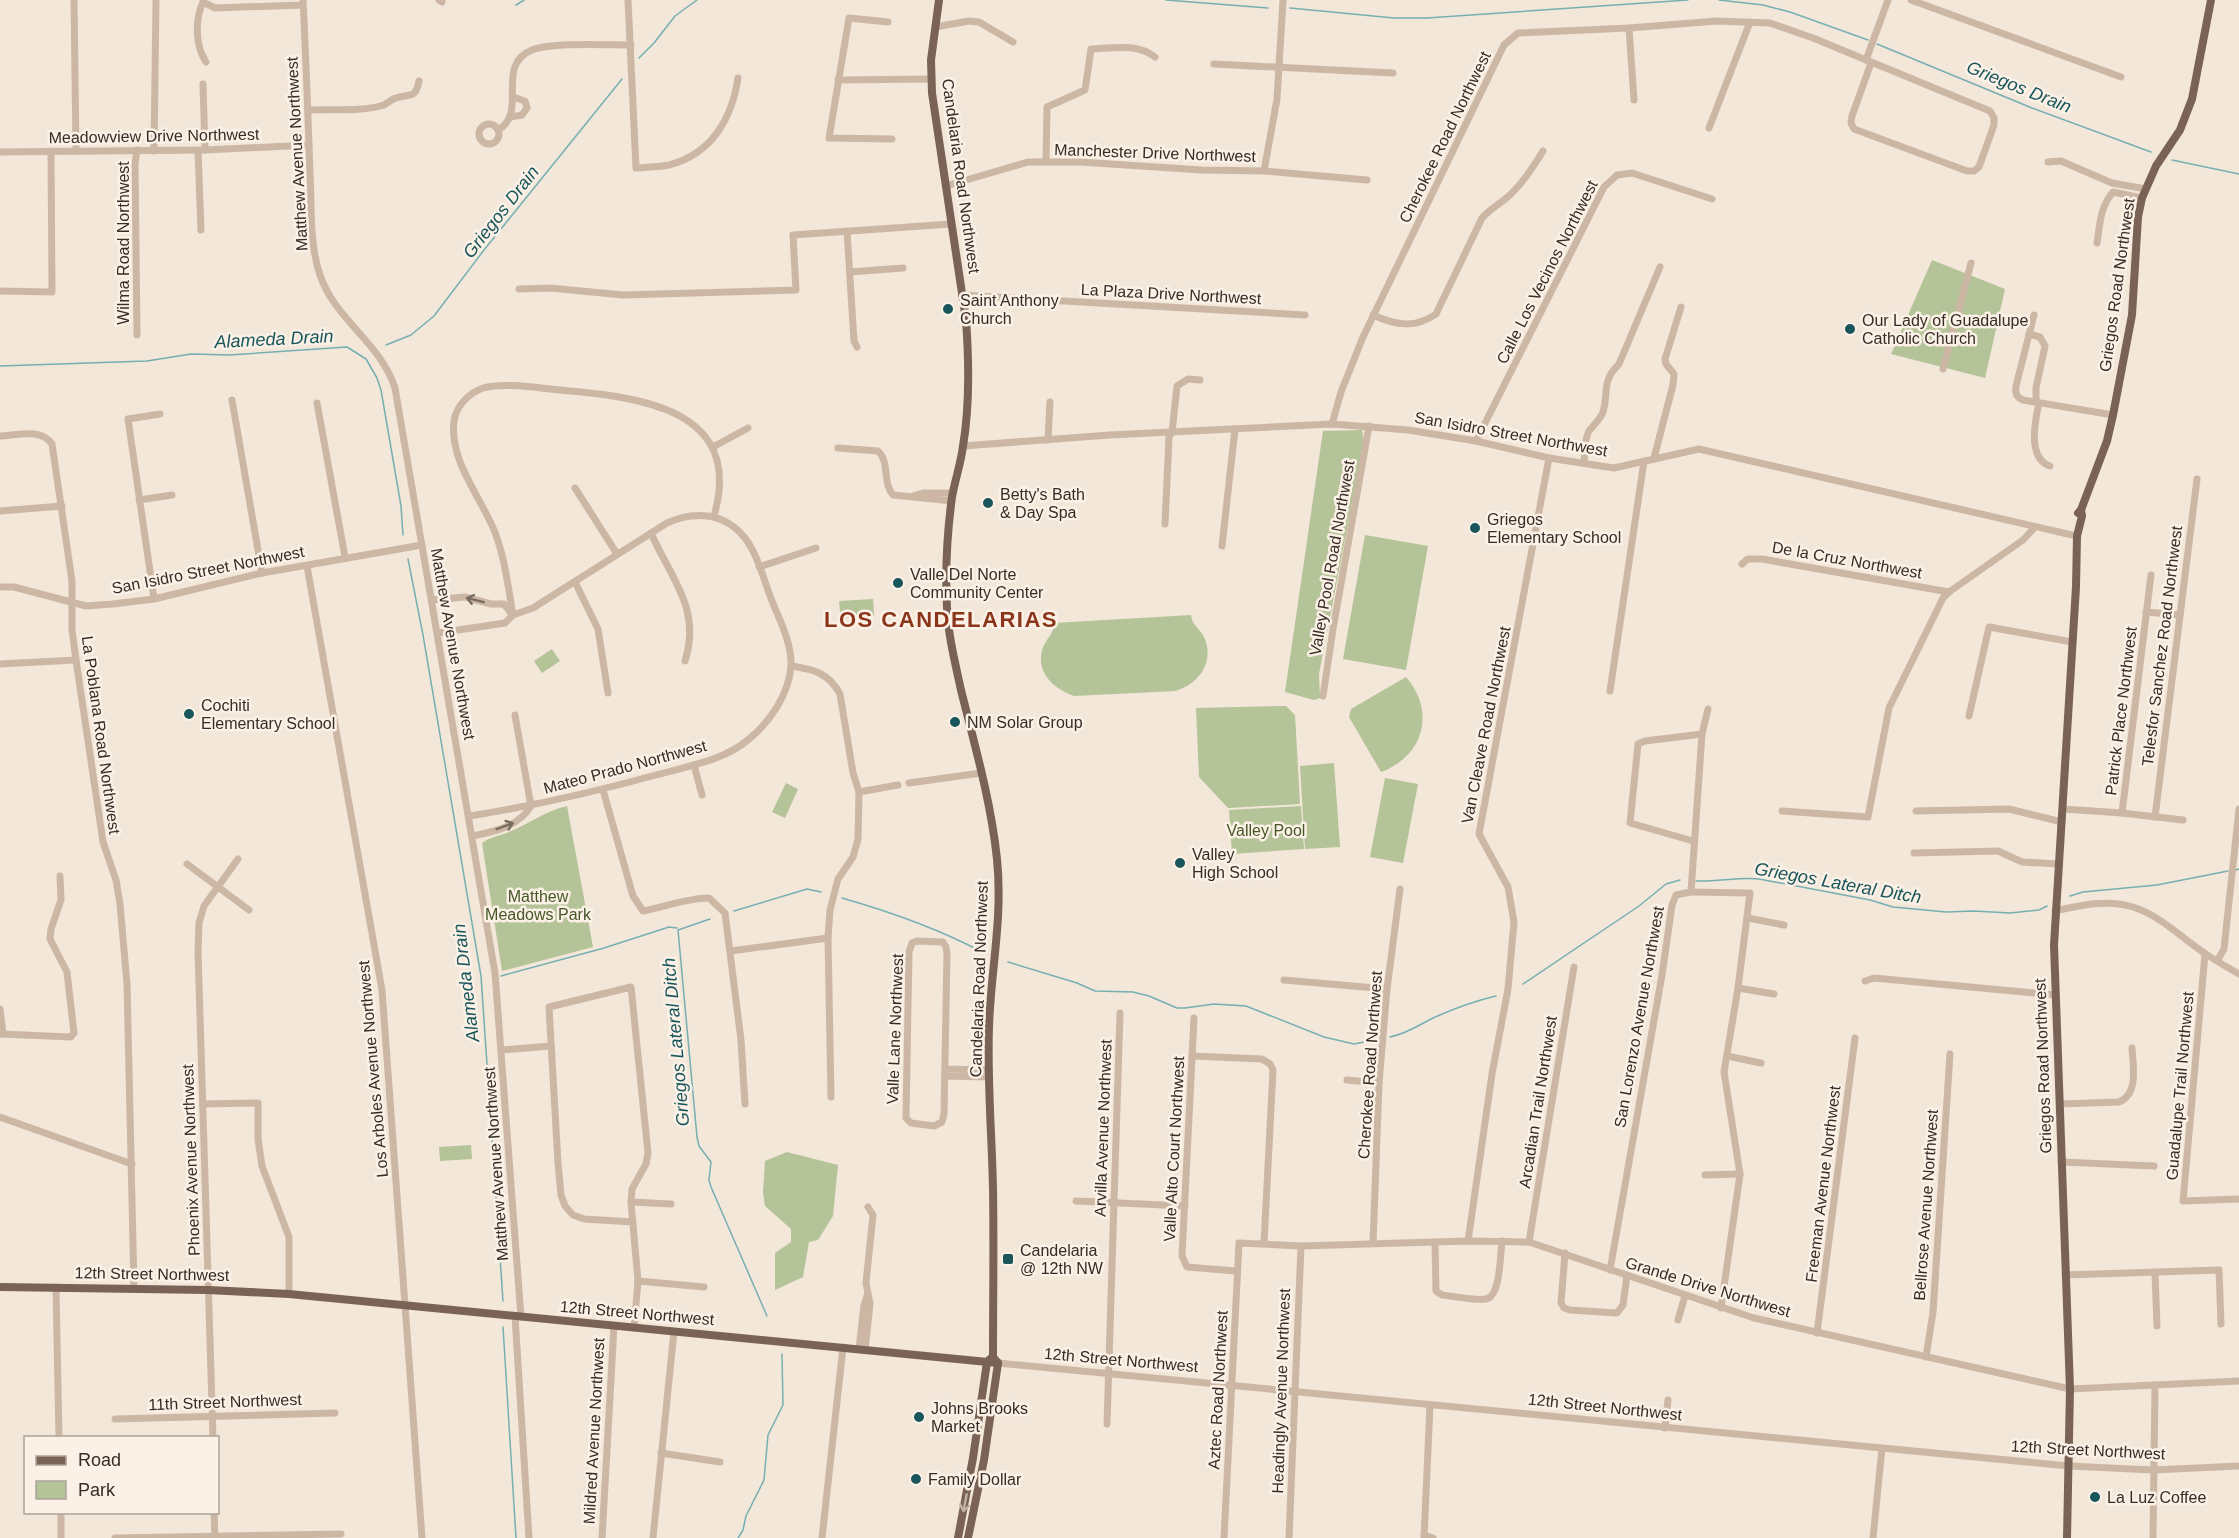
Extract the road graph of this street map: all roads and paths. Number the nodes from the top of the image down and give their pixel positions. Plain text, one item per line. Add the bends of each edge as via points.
1 (74, 0) edge
2 (156, 0) edge
3 (628, 0) edge
4 (939, 0) edge
5 (1283, 0) edge
6 (1888, 0) edge
7 (1911, 0) edge
8 (2211, 0) edge
9 (303, 2) edge
10 (888, 22) dead end
11 (1750, 22) junction
12 (935, 27) junction
13 (1629, 28) junction
14 (1013, 42) dead end
15 (631, 45) junction
16 (1155, 57) dead end
17 (206, 62) dead end
18 (1868, 62) junction
19 (1214, 64) dead end
20 (1279, 67) junction
21 (1393, 73) dead end
22 (2121, 77) dead end
23 (738, 78) dead end
24 (931, 79) junction
25 (838, 80) junction
26 (418, 81) dead end
27 (202, 84) dead end
28 (513, 97) junction
29 (1634, 100) dead end
30 (308, 110) junction
31 (510, 117) junction
32 (1709, 128) dead end
33 (498, 130) dead end
34 (892, 140) dead end
35 (309, 145) junction
36 (137, 150) junction
37 (154, 150) junction
38 (201, 150) junction
39 (51, 151) junction
40 (76, 151) junction
41 (1543, 151) dead end
42 (0, 152) edge
43 (1046, 162) junction
44 (2048, 162) dead end
45 (1264, 171) junction
46 (1367, 180) dead end
47 (946, 186) junction
48 (2144, 193) junction
49 (1712, 199) dead end
50 (951, 224) junction
51 (201, 230) dead end
52 (847, 231) junction
53 (2097, 243) dead end
54 (1971, 263) dead end
55 (1660, 267) dead end
56 (903, 268) dead end
57 (850, 272) junction
58 (519, 289) dead end
59 (0, 291) edge
60 (962, 295) junction
61 (1681, 308) dead end
62 (1305, 315) dead end
63 (1373, 315) junction
64 (2034, 315) dead end
65 (2029, 334) junction
66 (137, 335) dead end
67 (857, 346) dead end
68 (1943, 369) dead end
69 (1200, 380) dead end
70 (231, 400) dead end
71 (1050, 402) dead end
72 (317, 403) dead end
73 (2038, 403) junction
74 (160, 414) dead end
75 (2113, 415) junction
76 (1332, 424) junction
77 (1369, 426) junction
78 (748, 428) dead end
79 (1235, 429) junction
80 (1172, 432) junction
81 (0, 436) edge
82 (1048, 440) junction
83 (1476, 441) junction
84 (963, 446) junction
85 (713, 447) junction
86 (838, 448) dead end
87 (1549, 458) junction
88 (1654, 458) junction
89 (1644, 461) junction
90 (1584, 463) junction
91 (2050, 466) dead end
92 (2197, 478) dead end
93 (575, 488) dead end
94 (172, 495) dead end
95 (952, 497) junction
96 (139, 500) junction
97 (62, 506) junction
98 (0, 511) edge
99 (714, 516) junction
100 (1165, 524) dead end
101 (2036, 527) junction
102 (651, 533) junction
103 (2075, 536) junction
104 (422, 545) junction
105 (1222, 546) dead end
106 (816, 548) dead end
107 (617, 554) junction
108 (345, 557) junction
109 (1742, 564) dead end
110 (306, 566) junction
111 (759, 567) junction
112 (262, 573) junction
113 (2151, 575) dead end
114 (575, 582) junction
115 (0, 587) edge
116 (1949, 592) junction
117 (154, 598) junction
118 (432, 600) junction
119 (73, 603) junction
120 (2146, 612) junction
121 (513, 615) junction
122 (2180, 615) junction
123 (438, 633) junction
124 (2072, 642) junction
125 (75, 660) junction
126 (685, 661) dead end
127 (0, 664) edge
128 (791, 666) junction
129 (1610, 691) dead end
130 (608, 693) dead end
131 (1323, 696) dead end
132 (1708, 709) dead end
133 (515, 715) dead end
134 (1969, 716) dead end
135 (1702, 734) junction
136 (694, 765) junction
137 (981, 773) junction
138 (909, 783) dead end
139 (898, 785) dead end
140 (603, 790) junction
141 (859, 792) junction
142 (702, 795) dead end
143 (531, 806) junction
144 (2063, 809) junction
145 (2239, 809) edge
146 (1782, 811) dead end
147 (1916, 811) dead end
148 (2122, 813) junction
149 (470, 816) junction
150 (2155, 817) junction
151 (2183, 820) dead end
152 (2062, 822) junction
153 (473, 836) junction
154 (1693, 841) junction
155 (1914, 853) dead end
156 (238, 860) dead end
157 (187, 864) dead end
158 (2058, 864) junction
159 (60, 876) dead end
160 (218, 887) junction
161 (1400, 889) dead end
162 (1691, 892) junction
163 (249, 910) dead end
164 (2055, 911) junction
165 (1748, 918) junction
166 (1784, 925) dead end
167 (828, 938) junction
168 (731, 951) junction
169 (2205, 954) junction
170 (2217, 961) junction
171 (1574, 967) dead end
172 (2239, 974) edge
173 (1284, 980) dead end
174 (1865, 981) dead end
175 (1738, 988) junction
176 (1387, 989) junction
177 (1774, 994) dead end
178 (2055, 995) junction
179 (0, 1009) edge
180 (1120, 1013) dead end
181 (1194, 1018) dead end
182 (2, 1034) edge
183 (1855, 1038) dead end
184 (551, 1046) junction
185 (2132, 1048) dead end
186 (501, 1050) junction
187 (1950, 1054) dead end
188 (1192, 1056) junction
189 (1727, 1056) junction
190 (1761, 1063) dead end
191 (945, 1073) junction
192 (989, 1074) junction
193 (1347, 1080) dead end
194 (1379, 1083) junction
195 (831, 1097) dead end
196 (203, 1104) junction
197 (745, 1104) dead end
198 (2060, 1104) junction
199 (0, 1117) edge
200 (2061, 1162) junction
201 (132, 1164) junction
202 (2154, 1166) dead end
203 (1740, 1174) junction
204 (1705, 1175) dead end
205 (2239, 1199) edge
206 (1076, 1201) dead end
207 (631, 1202) junction
208 (1113, 1203) junction
209 (671, 1204) dead end
210 (1185, 1206) junction
211 (868, 1207) dead end
212 (633, 1222) junction
213 (1468, 1241) junction
214 (1502, 1241) junction
215 (1435, 1242) junction
216 (1529, 1242) junction
217 (1239, 1243) joint
218 (1264, 1243) junction
219 (1373, 1244) junction
220 (1301, 1246) junction
221 (1565, 1253) junction
222 (1610, 1270) junction
223 (1236, 1271) junction
224 (2155, 1273) junction
225 (1627, 1275) junction
226 (2065, 1275) junction
227 (638, 1281) junction
228 (0, 1287) edge
229 (56, 1287) junction
230 (704, 1287) dead end
231 (134, 1288) junction
232 (208, 1290) junction
233 (289, 1294) junction
234 (1685, 1296) junction
235 (406, 1305) junction
236 (1721, 1308) junction
237 (518, 1316) junction
238 (1678, 1320) dead end
239 (2221, 1324) dead end
240 (614, 1326) junction
241 (2157, 1326) dead end
242 (634, 1328) junction
243 (674, 1331) junction
244 (1817, 1333) junction
245 (843, 1347) junction
246 (862, 1350) junction
247 (1926, 1357) junction
248 (993, 1361) junction
249 (1108, 1373) junction
250 (2239, 1381) edge
251 (1231, 1385) junction
252 (2155, 1386) junction
253 (2070, 1389) junction
254 (1294, 1392) junction
255 (1668, 1400) dead end
256 (1430, 1405) junction
257 (335, 1413) dead end
258 (213, 1416) junction
259 (115, 1419) dead end
260 (1107, 1424) dead end
261 (1665, 1428) junction
262 (59, 1436) edge
263 (213, 1436) edge
264 (1882, 1448) junction
265 (661, 1453) junction
266 (720, 1462) dead end
267 (2069, 1466) junction
268 (2239, 1466) edge
269 (2153, 1470) junction
270 (61, 1514) edge
271 (214, 1514) edge
272 (341, 1534) dead end
273 (215, 1537) edge
274 (1424, 1537) edge
275 (61, 1538) edge
276 (115, 1538) edge
277 (422, 1538) edge
278 (529, 1538) edge
279 (602, 1538) edge
280 (652, 1538) edge
281 (822, 1538) edge
282 (958, 1538) edge
283 (968, 1538) edge
284 (1224, 1538) edge
285 (1289, 1538) edge
286 (1433, 1538) edge
287 (1873, 1538) edge
288 (2067, 1538) edge
289 (2153, 1538) edge

1 - 40 street
2 - 37 street, Wilma Road Northwest
3 - 15 street
4 - 12 main road, Candelaria Road Northwest
5 - 20 street
6 - 18 street
7 - 22 street
8 - 48 main road, Griegos Road Northwest via 2193,99
9 - 17 street via 215,8 203,2 198,13 199,52
9 - 30 street, Matthew Avenue Northwest
10 - 25 street via 849,18
11 - 13 street, Cherokee Road Northwest
11 - 18 street, Cherokee Road Northwest via 1770,23
11 - 32 street
12 - 14 street via 978,22
12 - 24 main road, Candelaria Road Northwest
13 - 29 street
13 - 63 street, Cherokee Road Northwest via 1524,32 1504,45
15 - 23 street via 636,168 670,165 705,146 725,124
15 - 28 street via 532,50 521,57 513,71
16 - 43 street via 1132,47 1091,49 1085,90 1047,107
18 - 18 street, Cherokee Road Northwest via 1990,111 1994,124 1979,167 1967,171 1854,129 1852,116
19 - 20 street
20 - 21 street
20 - 45 street
24 - 25 street
24 - 47 main road, Candelaria Road Northwest
25 - 34 street via 829,138
26 - 30 street via 412,96 385,104
27 - 38 street
28 - 31 street
28 - 31 street via 525,101 527,108 522,116
30 - 35 street, Matthew Avenue Northwest
31 - 33 street via 506,126
35 - 38 street, Meadowview Drive Northwest
35 - 104 street, Matthew Avenue Northwest via 313,239 320,275 337,308 391,374
36 - 37 street, Meadowview Drive Northwest
36 - 40 street, Meadowview Drive Northwest
36 - 66 street, Wilma Road Northwest
37 - 38 street, Meadowview Drive Northwest
38 - 51 street
39 - 40 street, Meadowview Drive Northwest
39 - 42 street, Meadowview Drive Northwest
39 - 59 street via 52,292
41 - 63 street via 1510,195 1482,218 1436,314 1403,325
43 - 45 street, Manchester Drive Northwest
43 - 47 street, Manchester Drive Northwest via 1028,162
44 - 48 street via 2061,161
45 - 46 street, Manchester Drive Northwest
47 - 50 main road, Candelaria Road Northwest
48 - 53 street via 2113,192 2101,212
48 - 75 main road, Griegos Road Northwest via 2138,217 2132,315
49 - 83 street, Calle Los Vecinos Northwest via 1632,173 1617,175 1604,187
50 - 52 street
50 - 60 main road, Candelaria Road Northwest
52 - 57 street
52 - 58 street via 793,236 796,290 622,295
54 - 68 street
55 - 90 street via 1619,364 1605,386 1604,409 1588,432
56 - 57 street
57 - 67 street
60 - 62 street, La Plaza Drive Northwest
60 - 84 main road, Candelaria Road Northwest via 968,350
61 - 88 street via 1665,359 1674,374 1673,386
63 - 76 street, Cherokee Road Northwest
64 - 65 street
65 - 73 street via 2040,337 2045,346 2036,388
65 - 73 street via 2015,392 2018,398
69 - 80 street via 1188,379 1178,386
70 - 112 street
71 - 82 street
72 - 108 street
73 - 75 street
73 - 91 street via 2034,434 2037,453 2043,464
74 - 96 street via 128,419
75 - 103 main road, Griegos Road Northwest via 2107,441 2081,510 2076,514
76 - 77 street, San Isidro Street Northwest
76 - 79 street, San Isidro Street Northwest
77 - 83 street, San Isidro Street Northwest
77 - 131 street, Valley Pool Road Northwest
78 - 85 street
79 - 80 street, San Isidro Street Northwest
79 - 105 street
80 - 82 street, San Isidro Street Northwest
80 - 100 street via 1168,437
81 - 97 street, La Poblana Road Northwest via 39,433 48,437
82 - 84 street, San Isidro Street Northwest
83 - 87 street, San Isidro Street Northwest
84 - 95 main road, Candelaria Road Northwest
85 - 99 street via 721,484
85 - 121 street via 703,432 681,415 652,405 539,388 494,386 474,392 459,407 454,433 465,473 501,550
86 - 95 street via 878,451 887,486 898,496
87 - 90 street, San Isidro Street Northwest
87 - 213 street, Van Cleave Road Northwest via 1479,834 1508,887 1514,922 1508,989
88 - 89 street, San Isidro Street Northwest
88 - 101 street, San Isidro Street Northwest via 1699,449
89 - 90 street, San Isidro Street Northwest via 1614,468
89 - 129 street
92 - 122 street, Telesfor Sanchez Road Northwest
93 - 107 street
94 - 96 street
95 - 137 main road, Candelaria Road Northwest via 945,572 947,614
96 - 117 street
97 - 98 street
97 - 119 street, La Poblana Road Northwest
99 - 102 street via 680,517
99 - 111 street, Mateo Prado Northwest via 745,538
101 - 103 street, San Isidro Street Northwest
101 - 116 street
102 - 107 street
102 - 126 street via 680,588 689,617 690,644
103 - 124 main road, Griegos Road Northwest
104 - 108 street, San Isidro Street Northwest
104 - 118 street, Matthew Avenue Northwest
106 - 111 street
107 - 114 street
108 - 110 street, San Isidro Street Northwest
109 - 116 street, De la Cruz Northwest via 1748,559 1762,559
110 - 112 street, San Isidro Street Northwest
110 - 235 street, Los Arboles Avenue Northwest via 382,990
111 - 128 street, Mateo Prado Northwest via 787,642
112 - 117 street, San Isidro Street Northwest
113 - 120 street, Patrick Place Northwest
114 - 121 street via 533,608
114 - 130 street via 598,629
115 - 119 street, San Isidro Street Northwest via 14,586
116 - 146 street via 1889,708 1868,818
117 - 119 street, San Isidro Street Northwest via 104,605
121 -> 118 street via 504,604 465,597
118 - 123 street, Matthew Avenue Northwest
119 - 125 street, La Poblana Road Northwest
120 - 122 street
120 - 148 street, Patrick Place Northwest
121 - 123 street via 505,623
122 - 150 street, Telesfor Sanchez Road Northwest
123 - 149 street, Matthew Avenue Northwest
124 - 134 street via 1989,627
124 - 144 main road, Griegos Road Northwest
125 - 127 street
125 - 201 street, La Poblana Road Northwest via 103,842 120,904 127,984
128 - 136 street, Mateo Prado Northwest via 784,693 763,726 738,747
128 - 141 street via 821,672 834,682 840,694
132 - 135 street
133 - 143 street
135 - 154 street
135 - 154 street via 1638,744 1630,823
136 - 140 street, Mateo Prado Northwest
136 - 142 street
137 - 138 street
137 - 192 main road, Candelaria Road Northwest via 994,834 1000,896
139 - 141 street
140 - 143 street, Mateo Prado Northwest
140 - 168 street via 633,896 643,911 709,898 725,913
141 - 167 street via 858,839 853,857 838,879
143 - 149 street, Mateo Prado Northwest
153 -> 143 street, Mateo Prado Northwest via 512,825
144 - 148 street, Patrick Place Northwest
144 - 152 main road, Griegos Road Northwest
145 - 170 street via 2224,950
147 - 152 street via 2009,809
148 - 150 street, Patrick Place Northwest
149 - 153 street, Matthew Avenue Northwest
150 - 151 street, Patrick Place Northwest
152 - 158 main road, Griegos Road Northwest
153 - 186 street, Matthew Avenue Northwest via 495,973
154 - 162 street
155 - 158 street via 1998,851 2022,862
156 - 160 street, Phoenix Avenue Northwest
157 - 160 street
158 - 164 main road, Griegos Road Northwest
159 - 182 street via 61,900 50,939 67,972 74,1034
160 - 163 street
160 - 196 street, Phoenix Avenue Northwest via 204,906 199,923
161 - 176 street, Cherokee Road Northwest
162 - 165 street via 1750,893
162 - 222 street, San Lorenzo Avenue Northwest via 1676,895 1672,905
164 - 169 street via 2093,903 2133,907 2152,915
164 - 178 main road, Griegos Road Northwest
165 - 166 street
165 - 175 street
167 - 168 street
167 - 195 street
168 - 197 street
169 - 170 street
169 - 205 street, Guadalupe Trail Northwest via 2183,1201
170 - 172 street
171 - 216 street, Arcadian Trail Northwest
173 - 176 street
174 - 178 street via 1874,978
175 - 177 street
175 - 189 street
176 - 194 street, Cherokee Road Northwest
178 - 198 main road, Griegos Road Northwest
179 - 182 street
180 - 208 street, Arvilla Avenue Northwest
181 - 188 street, Valle Alto Court Northwest
183 - 244 street, Freeman Avenue Northwest
184 - 186 street
184 - 207 street via 549,1007 631,987 648,1153 632,1189
184 - 212 street via 558,1162 565,1206 584,1219
185 - 198 street via 2133,1083 2127,1099
186 - 237 street, Matthew Avenue Northwest
187 - 247 street, Bellrose Avenue Northwest via 1933,1312
188 - 210 street, Valle Alto Court Northwest
188 - 218 street via 1262,1059 1270,1064 1273,1080
189 - 190 street
189 - 203 street via 1724,1072
191 - 191 street, Valle Lane Northwest via 946,947 943,942 917,941 909,952 906,1118 911,1123 934,1126 942,1122
191 - 192 street
192 - 248 main road, Candelaria Road Northwest via 994,1215
193 - 194 street
194 - 219 street, Cherokee Road Northwest
196 - 232 street, Phoenix Avenue Northwest
196 - 233 street via 258,1103 262,1166 289,1237
198 - 200 main road, Griegos Road Northwest
199 - 201 street
200 - 202 street
200 - 226 main road, Griegos Road Northwest
201 - 231 street, La Poblana Road Northwest
203 - 204 street
203 - 236 street
206 - 208 street
207 - 209 street
207 - 212 street
208 - 210 street
208 - 249 street, Arvilla Avenue Northwest
210 - 223 street, Valle Alto Court Northwest via 1182,1256 1187,1267
211 - 246 street via 873,1215
212 - 227 street
213 - 214 street, Grande Drive Northwest
213 - 215 street, Grande Drive Northwest
214 - 215 street via 1497,1287 1486,1299 1442,1295 1436,1291
214 - 216 street, Grande Drive Northwest
215 - 219 street, Grande Drive Northwest
216 - 221 street, Grande Drive Northwest
217 - 218 street, Grande Drive Northwest
217 - 223 street, Aztec Road Northwest
218 - 220 street, Grande Drive Northwest
219 - 220 street, Grande Drive Northwest
220 - 254 street, Headingly Avenue Northwest
221 - 222 street, Grande Drive Northwest
221 - 225 street via 1561,1303 1564,1308 1617,1313 1623,1305
222 - 225 street, Grande Drive Northwest
223 - 251 street, Aztec Road Northwest
224 - 226 street
224 - 239 street via 2219,1270
224 - 241 street
225 - 234 street, Grande Drive Northwest
226 - 253 main road, Griegos Road Northwest
227 - 230 street
227 - 242 street
228 - 229 main road, 12th Street Northwest
229 - 231 main road, 12th Street Northwest
229 - 262 street
231 - 232 main road, 12th Street Northwest
232 - 233 main road, 12th Street Northwest
232 - 258 street, Phoenix Avenue Northwest
233 - 235 main road, 12th Street Northwest
234 - 236 street, Grande Drive Northwest
234 - 238 street
235 - 237 main road, 12th Street Northwest
235 - 277 street, Los Arboles Avenue Northwest
236 - 244 street, Grande Drive Northwest
237 - 240 main road, 12th Street Northwest
237 - 278 street, Matthew Avenue Northwest
240 - 242 main road, 12th Street Northwest
240 - 279 street, Mildred Avenue Northwest
242 - 243 main road, 12th Street Northwest
243 - 245 main road, 12th Street Northwest
243 - 265 street
244 - 247 street, Grande Drive Northwest
245 - 246 main road, 12th Street Northwest
245 - 281 street
246 - 248 main road, 12th Street Northwest
247 - 253 street, Grande Drive Northwest
248 - 249 street, 12th Street Northwest
248 -> 282 main road, Candelaria Road Northwest
248 - 283 main road, Candelaria Road Northwest via 984,1460
249 - 251 street, 12th Street Northwest
249 - 260 street, Arvilla Avenue Northwest
250 - 252 street, Grande Drive Northwest
251 - 254 street, 12th Street Northwest
251 - 284 street, Aztec Road Northwest
252 - 253 street, Grande Drive Northwest
252 - 269 street
253 - 267 main road, Griegos Road Northwest
254 - 256 street, 12th Street Northwest
254 - 285 street, Headingly Avenue Northwest
255 - 261 street
256 - 261 street, 12th Street Northwest
256 - 274 street
257 - 258 street, 11th Street Northwest
258 - 259 street, 11th Street Northwest
258 - 263 street, Phoenix Avenue Northwest
261 - 264 street, 12th Street Northwest
264 - 267 street, 12th Street Northwest
264 - 287 street
265 - 266 street
265 - 280 street
267 - 269 street, 12th Street Northwest
267 - 288 main road, Griegos Road Northwest
268 - 269 street, 12th Street Northwest
269 - 289 street
270 - 275 street
271 - 273 street
272 - 273 street
273 - 276 street
274 - 286 street

